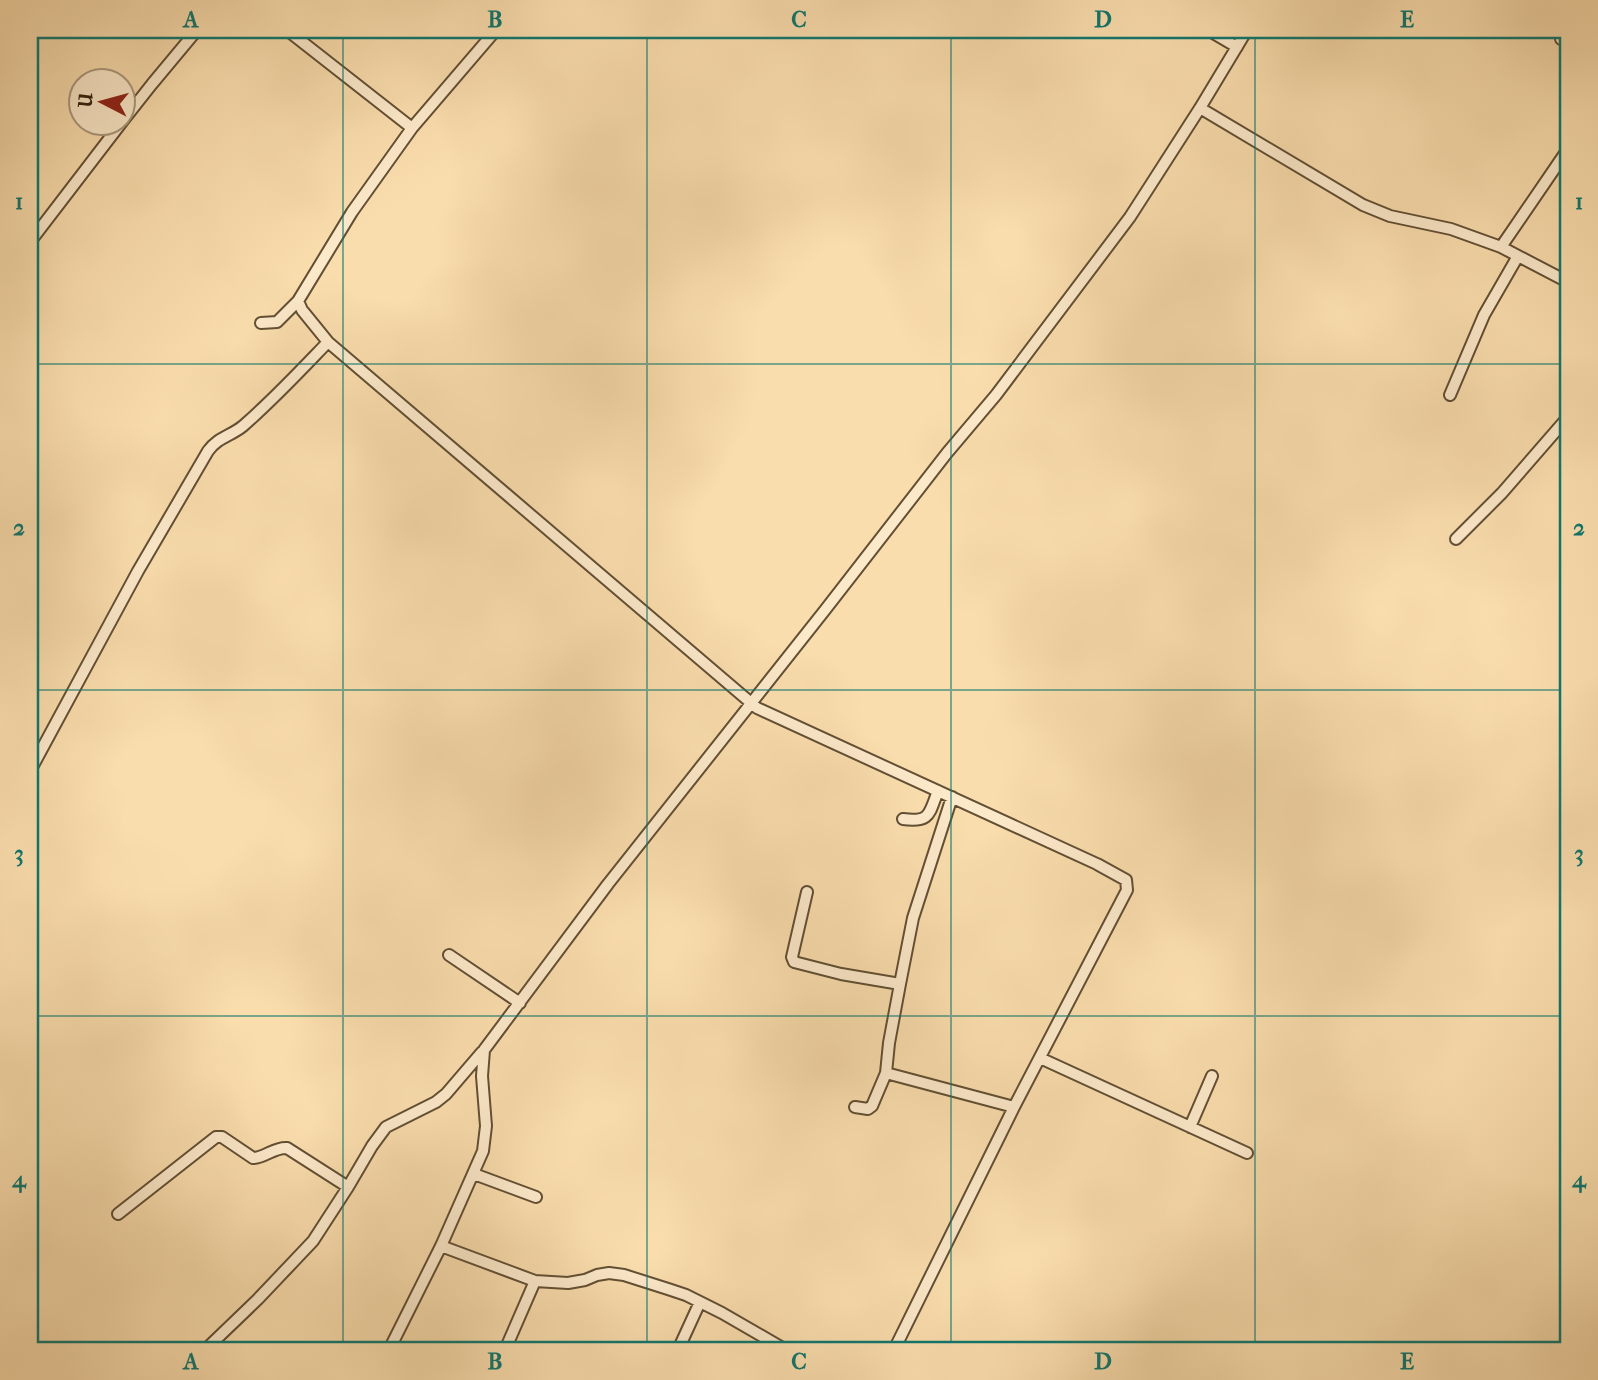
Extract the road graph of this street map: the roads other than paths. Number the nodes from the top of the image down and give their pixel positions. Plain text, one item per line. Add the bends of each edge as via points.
1 (197, 30) edge
2 (287, 30) edge
3 (496, 30) edge
4 (1208, 30) edge
5 (1247, 30) edge
6 (1237, 47) junction
7 (136, 104) edge
8 (1200, 108) junction
9 (412, 128) junction
10 (111, 136) edge
11 (1568, 149) edge
12 (30, 242) edge
13 (1501, 247) junction
14 (1518, 256) junction
15 (1568, 282) edge
16 (299, 301) junction
17 (261, 323) dead end
18 (328, 342) junction
19 (1450, 395) dead end
20 (1568, 417) edge
21 (1456, 539) dead end
22 (750, 704) junction
23 (30, 771) edge
24 (938, 791) junction
25 (952, 797) junction
26 (903, 820) dead end
27 (807, 892) dead end
28 (449, 955) dead end
29 (900, 984) junction
30 (520, 1003) junction
31 (484, 1050) junction
32 (1041, 1058) junction
33 (886, 1073) junction
34 (1212, 1076) dead end
35 (855, 1107) dead end
36 (1014, 1107) junction
37 (1189, 1127) junction
38 (1247, 1153) dead end
39 (474, 1174) junction
40 (348, 1187) junction
41 (536, 1197) dead end
42 (118, 1214) dead end
43 (441, 1246) junction
44 (534, 1281) junction
45 (700, 1302) junction
46 (205, 1350) edge
47 (389, 1350) edge
48 (505, 1350) edge
49 (678, 1350) edge
50 (786, 1350) edge
51 (894, 1350) edge

1 - 7 street
2 - 9 street
3 - 9 street
4 - 6 street
5 - 6 street
6 - 8 street
8 - 13 street via 1363,205
8 - 22 street via 1130,217 996,395
9 - 16 street via 352,212
10 - 12 street
11 - 13 street
13 - 14 street
14 - 15 street
14 - 19 street via 1484,315
16 - 17 street via 277,322
16 - 18 street
18 - 22 street
18 - 23 street via 266,405 208,451
20 - 21 street
22 - 24 street
22 - 30 street
24 - 25 street
24 - 26 street via 924,819
25 - 29 street via 913,918
25 - 32 street via 1097,864 1127,883
27 - 29 street via 794,962
28 - 30 street
29 - 33 street
30 - 31 street
31 - 39 street via 485,1140
31 - 40 street via 436,1102 386,1127
32 - 36 street
32 - 37 street
33 - 35 street via 872,1106
33 - 36 street
34 - 37 street
36 - 51 street
37 - 38 street
39 - 41 street
39 - 43 street
40 - 42 street via 287,1148 253,1158 216,1137
40 - 46 street via 313,1241
43 - 44 street
43 - 47 street
44 - 45 street via 568,1283 609,1273
44 - 48 street
45 - 49 street
45 - 50 street

